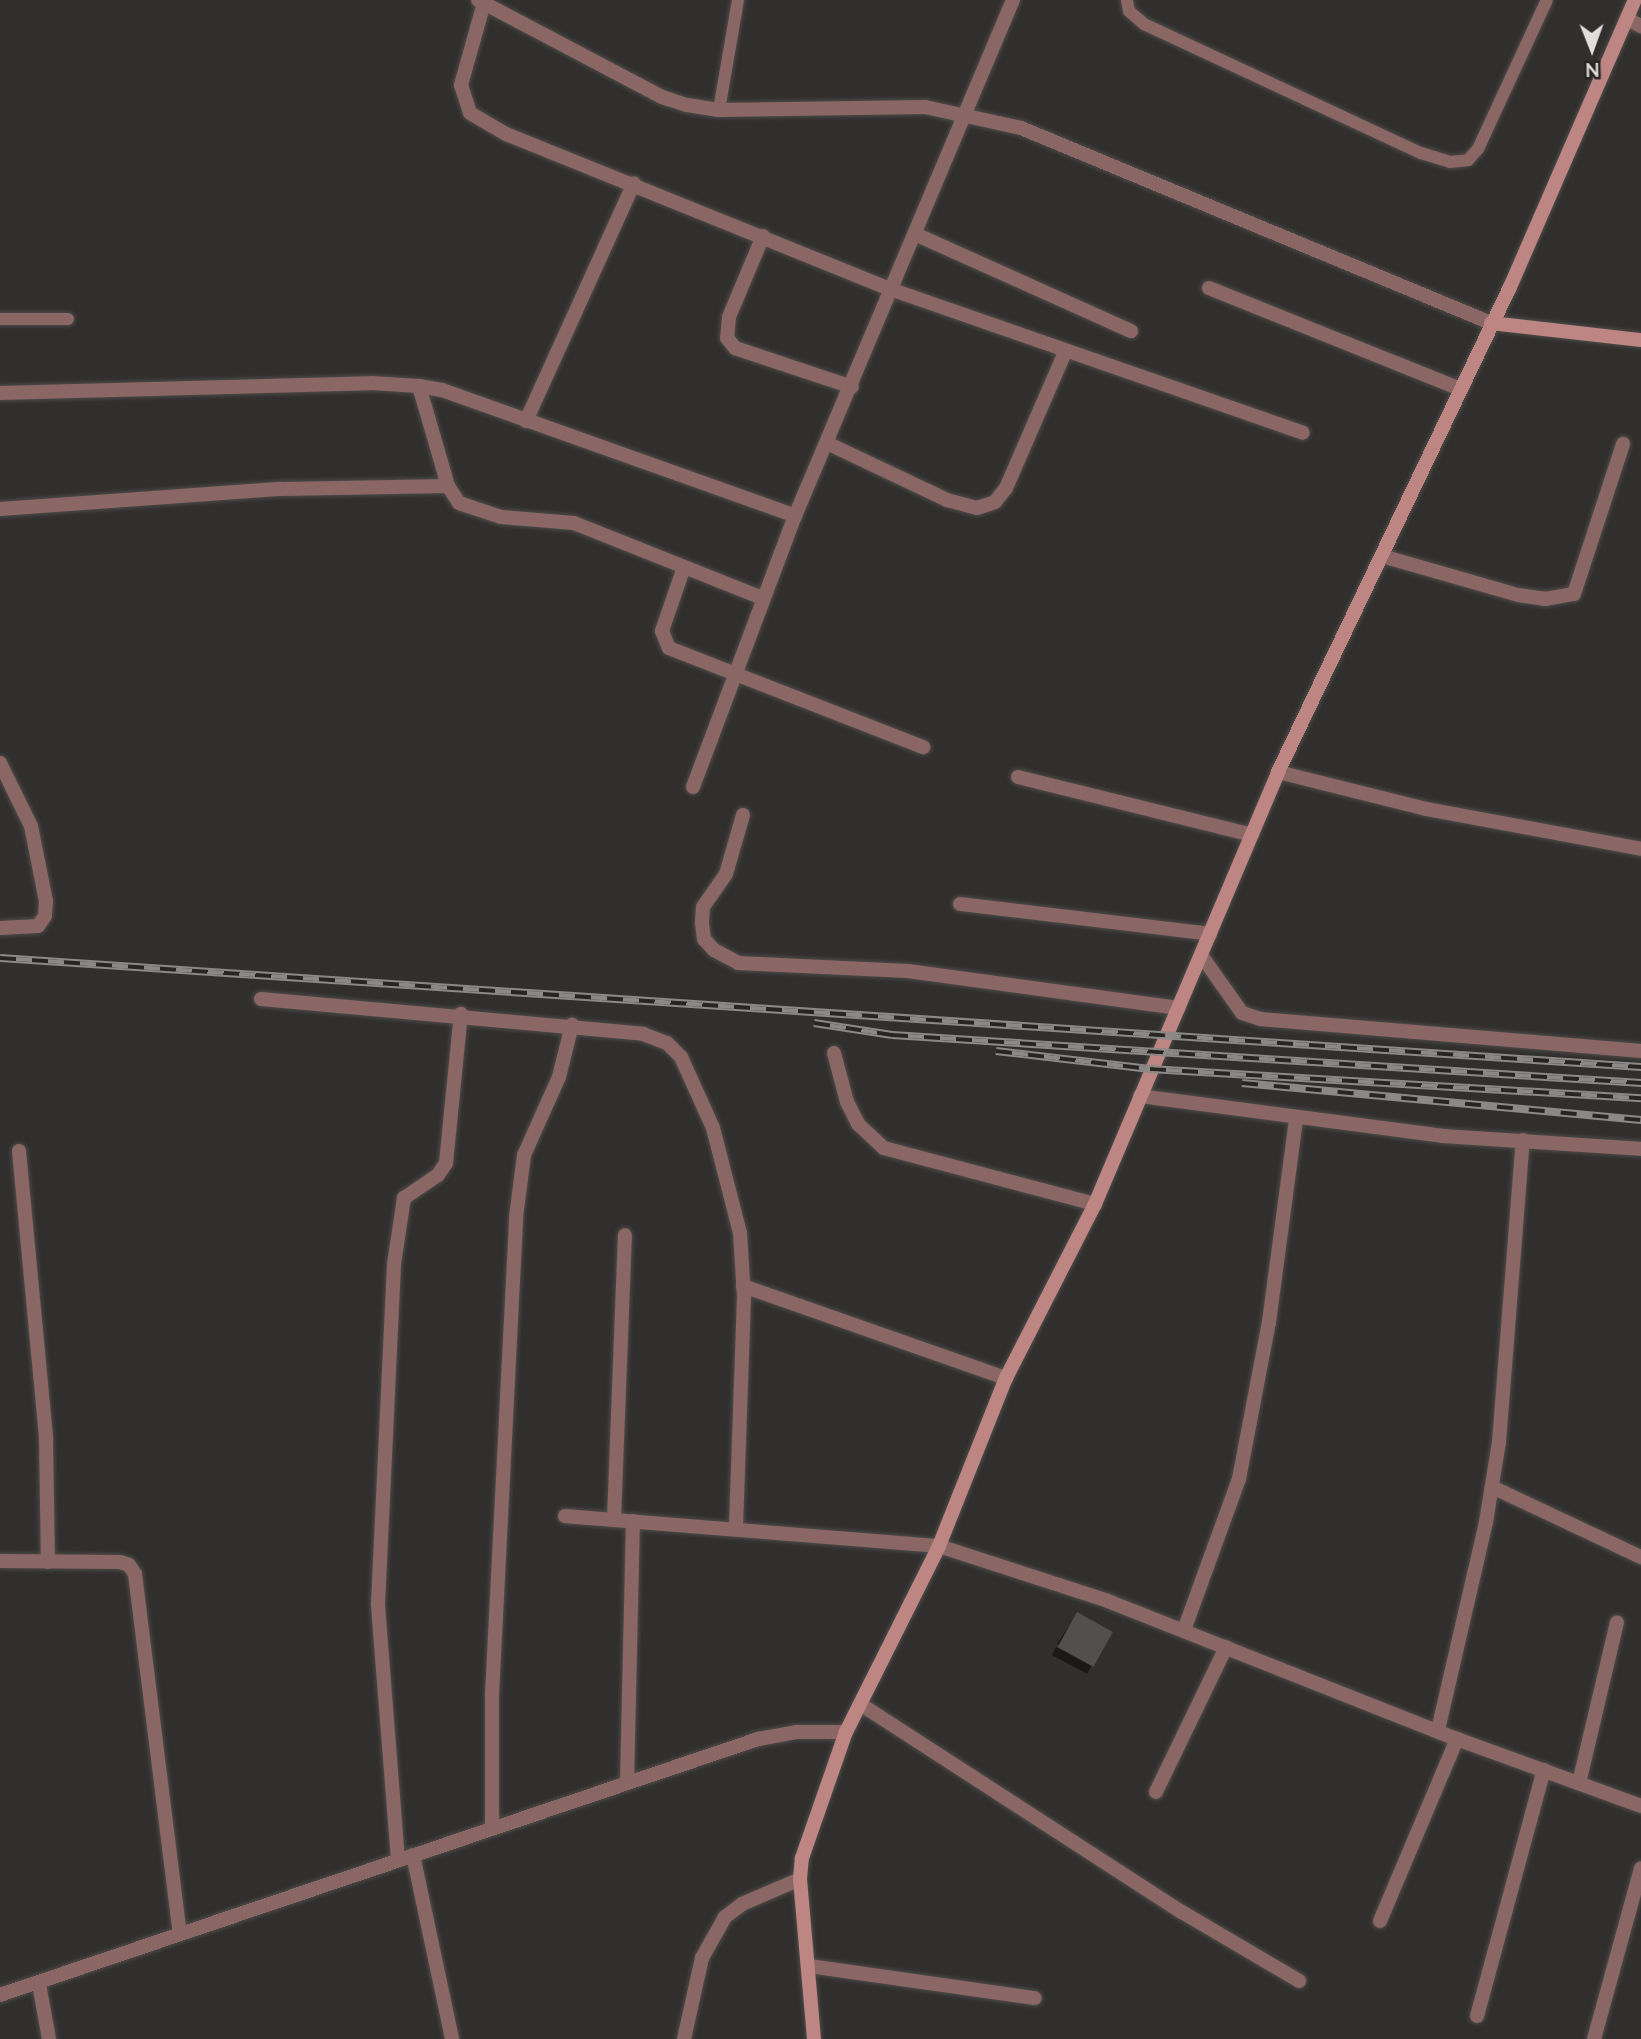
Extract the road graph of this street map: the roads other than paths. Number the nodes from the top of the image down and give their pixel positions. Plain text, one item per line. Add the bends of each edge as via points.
1 (738, 0) edge
2 (1013, 0) edge
3 (1127, 0) edge
4 (1547, 0) edge
5 (1634, 0) edge
6 (481, 2) edge
7 (1627, 19) junction
8 (1641, 26) edge
9 (719, 110) junction
10 (968, 113) junction
11 (634, 183) junction
12 (915, 234) junction
13 (763, 236) junction
14 (1209, 288) dead end
15 (890, 289) junction
16 (0, 319) edge
17 (68, 320) dead end
18 (1491, 323) junction
19 (1131, 331) dead end
20 (1641, 340) edge
21 (1065, 352) junction
22 (419, 386) junction
23 (852, 387) junction
24 (1460, 389) junction
25 (0, 393) edge
26 (526, 421) junction
27 (1303, 433) dead end
28 (829, 444) junction
29 (1623, 444) dead end
30 (448, 486) junction
31 (0, 509) edge
32 (795, 516) junction
33 (1382, 556) junction
34 (684, 567) junction
35 (762, 598) junction
36 (735, 672) junction
37 (923, 747) dead end
38 (0, 763) edge
39 (1278, 772) junction
40 (1018, 777) dead end
41 (693, 787) dead end
42 (743, 815) dead end
43 (1252, 835) junction
44 (1641, 849) edge
45 (960, 904) dead end
46 (0, 928) edge
47 (1210, 934) junction
48 (1200, 955) junction
49 (261, 999) dead end
50 (1178, 1008) junction
51 (461, 1014) junction
52 (572, 1025) junction
53 (1641, 1051) edge
54 (834, 1053) dead end
55 (1140, 1096) junction
56 (1296, 1119) junction
57 (1523, 1140) junction
58 (1641, 1149) edge
59 (19, 1151) dead end
60 (1096, 1204) junction
61 (625, 1235) dead end
62 (743, 1286) junction
63 (1006, 1378) junction
64 (1492, 1487) junction
65 (565, 1516) dead end
66 (614, 1519) junction
67 (633, 1521) junction
68 (736, 1527) junction
69 (939, 1546) junction
70 (1641, 1558) edge
71 (0, 1562) edge
72 (48, 1562) junction
73 (1617, 1622) dead end
74 (1184, 1630) junction
75 (1226, 1647) junction
76 (860, 1704) junction
77 (1438, 1730) junction
78 (846, 1732) junction
79 (1457, 1739) junction
80 (1544, 1770) junction
81 (627, 1783) junction
82 (1578, 1783) junction
83 (1156, 1792) dead end
84 (1641, 1806) edge
85 (492, 1828) junction
86 (413, 1855) junction
87 (398, 1860) junction
88 (1641, 1868) edge
89 (800, 1878) junction
90 (1380, 1921) dead end
91 (180, 1933) junction
92 (809, 1966) junction
93 (1299, 1981) dead end
94 (39, 1984) junction
95 (0, 1996) edge
96 (1035, 1998) dead end
97 (1478, 2016) dead end
98 (49, 2039) edge
99 (452, 2039) edge
100 (684, 2039) edge
101 (814, 2039) edge
102 (1594, 2039) edge

1 - 9 lane
2 - 10 street
3 - 4 lane via 1129,11 1144,24 1450,163 1468,160 1478,149
5 - 7 street
6 - 9 street via 662,97
6 - 11 street via 461,85 470,114 506,134
7 - 8 street
7 - 18 street
9 - 10 street via 925,107
10 - 12 street
10 - 18 street via 1021,128
11 - 13 street
11 - 26 street
12 - 15 street
12 - 19 street
13 - 15 street
13 - 23 street via 729,317 727,338 735,348
14 - 24 street
15 - 21 street
15 - 23 street
16 - 17 lane
18 - 20 street
18 - 24 street
21 - 27 street
21 - 28 street via 1006,488 995,502 977,508 947,500
22 - 25 street via 372,383
22 - 26 street
22 - 30 street
23 - 28 street
24 - 33 street
26 - 32 street
28 - 32 street
29 - 33 street via 1574,594 1545,599 1518,595
30 - 31 street via 281,489
30 - 34 street via 458,503 474,511 574,523
32 - 35 street
33 - 39 street
34 - 35 street
34 - 36 street via 663,641 669,648
35 - 36 street
36 - 37 street
36 - 41 street
38 - 46 street via 31,826 46,901 45,916 38,926
39 - 43 street
39 - 44 street via 1426,809
40 - 43 street
42 - 50 street via 726,874 704,907 702,923 704,939 713,950 738,963 908,971
43 - 47 street
45 - 47 street
47 - 48 street
48 - 50 street
48 - 53 street via 1242,1013 1262,1019
49 - 51 street
50 - 55 street
51 - 52 street
51 - 87 street via 446,1163 438,1175 404,1198 394,1264 378,1604
52 - 62 street via 643,1034 667,1043 681,1057 713,1128 730,1181
52 - 85 street via 559,1077 524,1155 518,1195 493,1682
54 - 60 street via 858,1124 884,1148
55 - 56 street
55 - 60 street
56 - 57 street
56 - 74 street via 1269,1322 1239,1479
57 - 58 street
57 - 64 street via 1513,1300
59 - 72 street via 46,1439
60 - 63 street
61 - 66 street
62 - 63 street
62 - 68 street
63 - 69 street
64 - 70 street
64 - 77 street
65 - 66 street
66 - 67 street
67 - 68 street
67 - 81 street
68 - 69 street
69 - 74 street
69 - 76 street
71 - 72 street
72 - 91 street via 120,1562 135,1574
73 - 82 street
74 - 75 street
75 - 77 street
75 - 83 street
76 - 78 street
76 - 93 street via 1182,1912
77 - 79 street
78 - 81 street via 796,1732 758,1739
78 - 89 street via 802,1858
79 - 80 street
79 - 90 street
80 - 82 street
80 - 97 street
81 - 85 street
82 - 84 street
85 - 86 street
86 - 87 street
86 - 99 street
87 - 91 street
88 - 102 street
89 - 92 street
89 - 100 street via 742,1903 725,1917 702,1958
91 - 94 street
92 - 96 street
92 - 101 street
94 - 95 street
94 - 98 street

